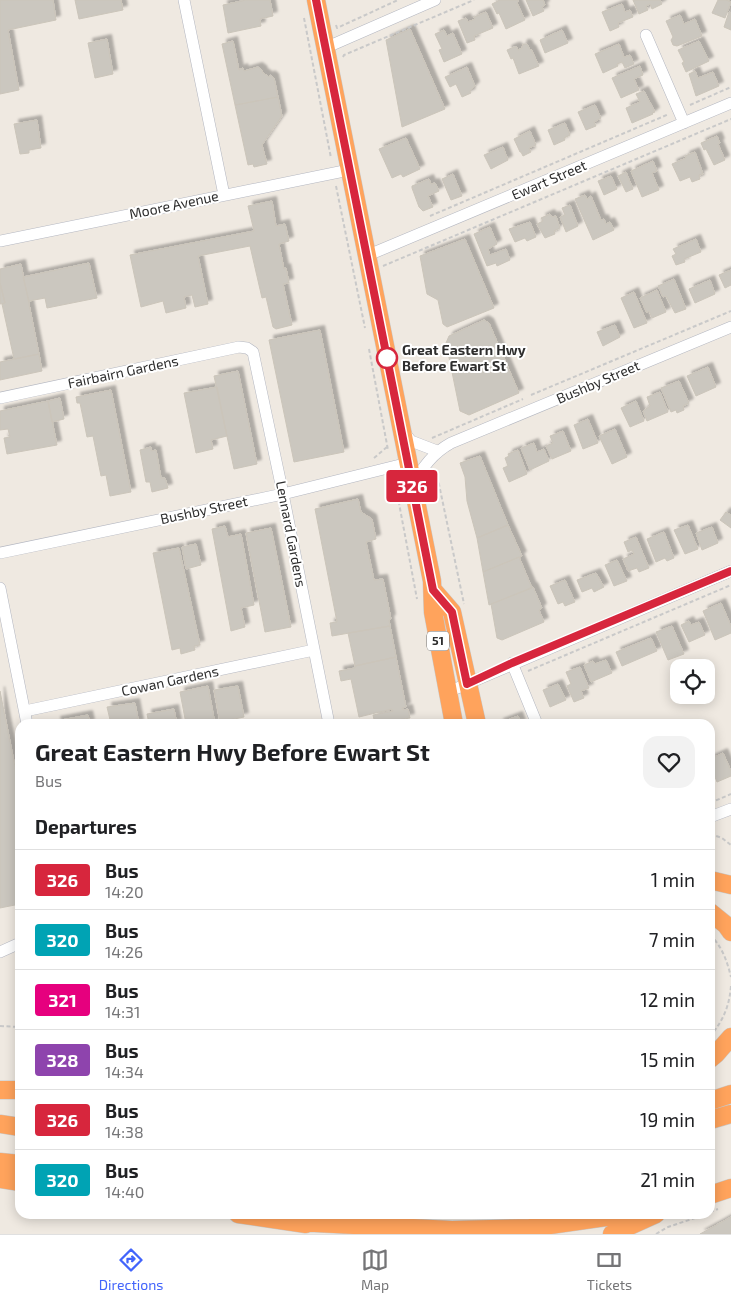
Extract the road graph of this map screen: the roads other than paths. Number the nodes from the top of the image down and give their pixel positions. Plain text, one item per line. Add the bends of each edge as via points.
1 (184, 0) edge
2 (316, 0) edge
3 (435, 0) edge
4 (646, 35) dead end
5 (325, 48) junction
6 (731, 103) edge
7 (684, 123) junction
8 (349, 170) junction
9 (224, 195) junction
10 (0, 241) edge
11 (374, 259) junction
12 (731, 327) edge
13 (247, 348) joint
14 (0, 398) edge
15 (401, 430) junction
16 (435, 454) junction
17 (408, 463) junction
18 (413, 487) junction
19 (283, 494) junction
20 (0, 553) edge
21 (731, 571) edge
22 (0, 588) edge
23 (433, 590) junction
24 (314, 650) junction
25 (512, 663) junction
26 (467, 684) junction
27 (448, 692) junction
28 (25, 711) junction
29 (27, 719) edge
30 (328, 719) edge
31 (453, 719) edge
32 (475, 719) edge
33 (535, 719) edge
34 (731, 809) edge
35 (715, 816) edge
36 (715, 881) edge
37 (731, 885) edge
38 (715, 916) edge
39 (731, 932) edge
40 (15, 946) edge
41 (0, 952) edge
42 (731, 1037) edge
43 (715, 1055) edge
44 (0, 1090) edge
45 (15, 1090) edge
46 (731, 1094) edge
47 (715, 1099) edge
48 (731, 1114) edge
49 (715, 1119) edge
50 (0, 1124) edge
51 (15, 1126) edge
52 (0, 1162) edge
53 (15, 1164) edge
54 (0, 1179) edge
55 (15, 1181) edge
56 (731, 1188) edge
57 (717, 1200) edge
58 (274, 1219) edge
59 (601, 1219) edge
60 (645, 1219) edge
61 (295, 1222) junction
62 (580, 1223) edge
63 (554, 1224) edge
64 (383, 1234) edge
65 (612, 1234) edge

1 - 9 street
2 - 5 highway, 51
3 - 5 street
4 - 7 street
5 - 8 highway, 51
6 - 7 street, Ewart Street
7 - 11 street, Ewart Street
8 - 9 street, Moore Avenue
8 - 11 highway, 51
9 - 10 street, Moore Avenue
11 - 15 highway, 51
12 - 16 street, Bushby Street via 451,443
13 - 14 street, Fairbairn Gardens via 239,347
13 - 19 street, Lennard Gardens via 256,360
15 - 16 street via 411,441
15 - 17 highway, 51
16 - 18 street, Bushby Street
17 - 18 highway, 51
17 - 19 street, Bushby Street
18 - 23 highway, 51
19 - 20 street, Bushby Street
19 - 24 street, Lennard Gardens
21 - 25 street
22 - 28 street
23 - 26 highway, 51 via 452,612
23 - 27 highway, 51 via 433,612
24 - 28 street, Cowan Gardens
24 - 30 street, Lennard Gardens
25 - 26 street
25 - 33 street
26 - 27 street
26 - 32 highway, 51
27 - 31 highway, 51
28 - 29 street
34 - 35 street
36 - 37 highway
38 - 39 highway
40 - 41 street
42 - 43 highway
44 - 45 highway
46 - 47 highway
48 - 49 highway
50 - 51 highway
52 - 53 highway
54 - 55 highway
56 - 57 highway
58 - 61 highway
59 - 62 highway
60 - 65 highway
61 - 63 highway via 452,1230 530,1228
61 - 64 highway
62 - 63 highway

